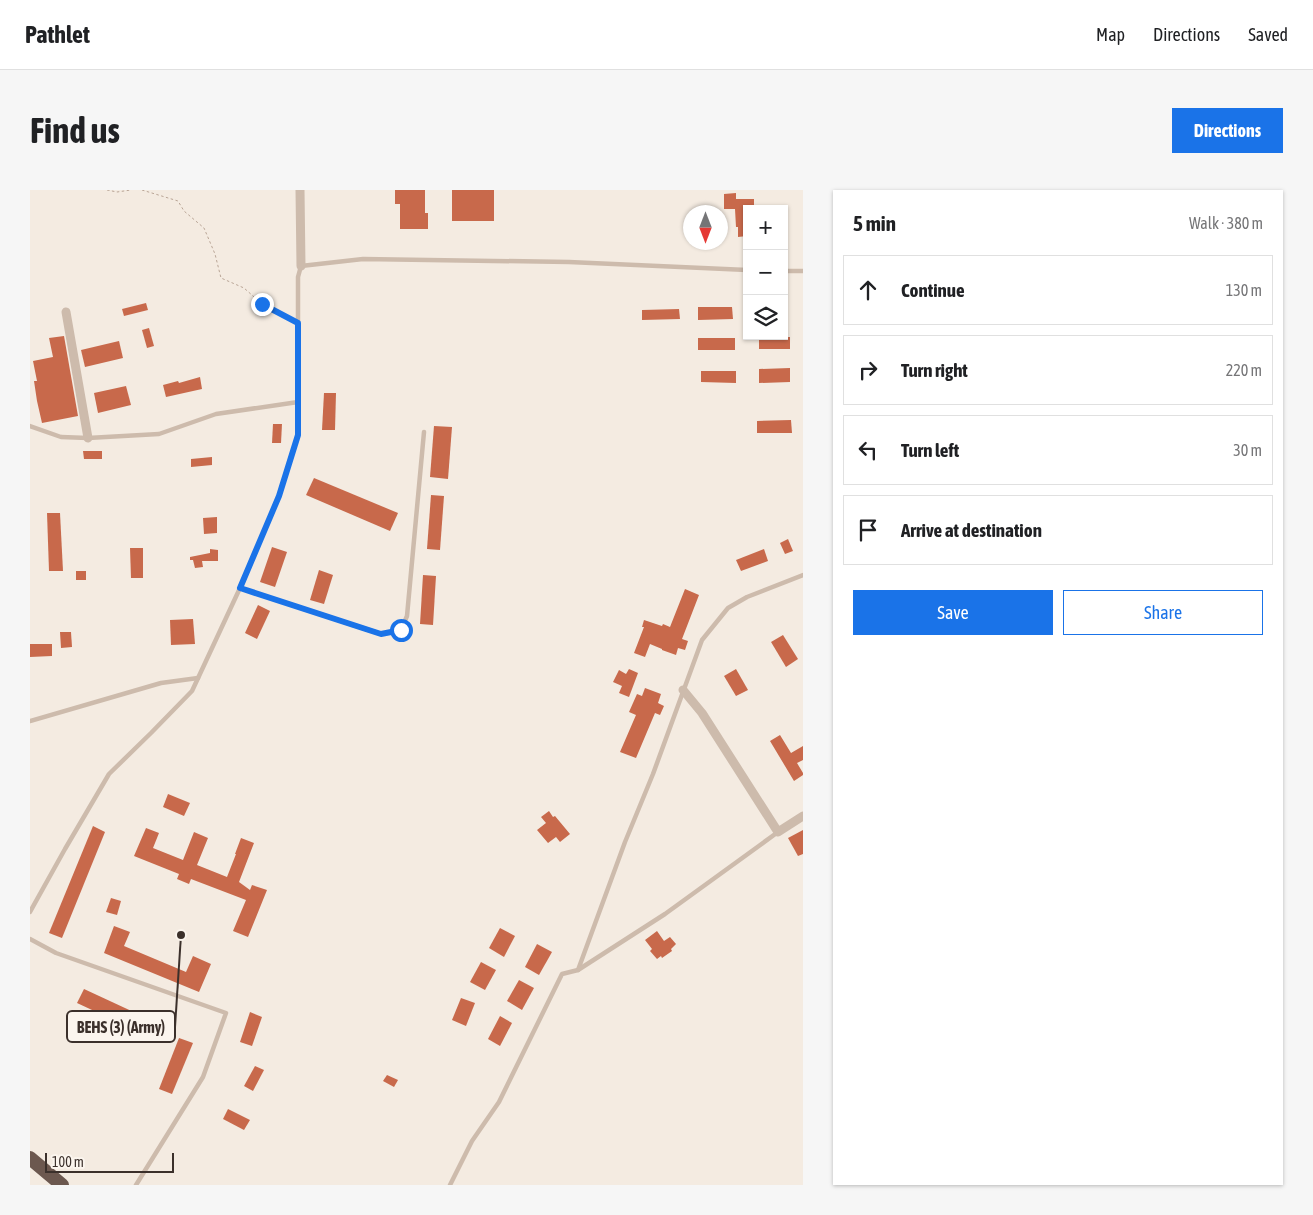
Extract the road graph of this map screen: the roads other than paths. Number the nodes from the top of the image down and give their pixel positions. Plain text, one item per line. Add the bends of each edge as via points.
1 (300, 190) edge
2 (301, 266) junction
3 (743, 270) edge
4 (788, 271) edge
5 (803, 271) edge
6 (66, 312) dead end
7 (298, 402) junction
8 (30, 426) edge
9 (424, 432) dead end
10 (88, 438) junction
11 (803, 575) edge
12 (240, 588) junction
13 (198, 678) junction
14 (683, 690) junction
15 (30, 721) edge
16 (803, 816) edge
17 (778, 832) junction
18 (30, 912) edge
19 (30, 939) edge
20 (578, 970) junction
21 (30, 1158) edge
22 (62, 1185) edge
23 (136, 1185) edge
24 (450, 1185) edge

1 - 2 street
2 - 3 lane via 363,259 569,262
2 - 7 lane via 298,277
4 - 5 lane
6 - 10 street
7 - 10 lane via 216,414 159,434
7 - 12 lane via 298,435 279,496
8 - 10 lane via 61,436
9 - 12 lane via 407,616 401,630 381,634
11 - 14 lane via 728,608 702,640
12 - 13 lane
13 - 15 lane via 161,683
13 - 18 lane via 192,691 109,774
14 - 17 street via 702,713
14 - 20 lane
16 - 17 street
17 - 20 lane via 665,914
19 - 23 lane via 56,953 226,1013 202,1076
20 - 24 lane via 562,974 499,1102 472,1141
21 - 22 highway

